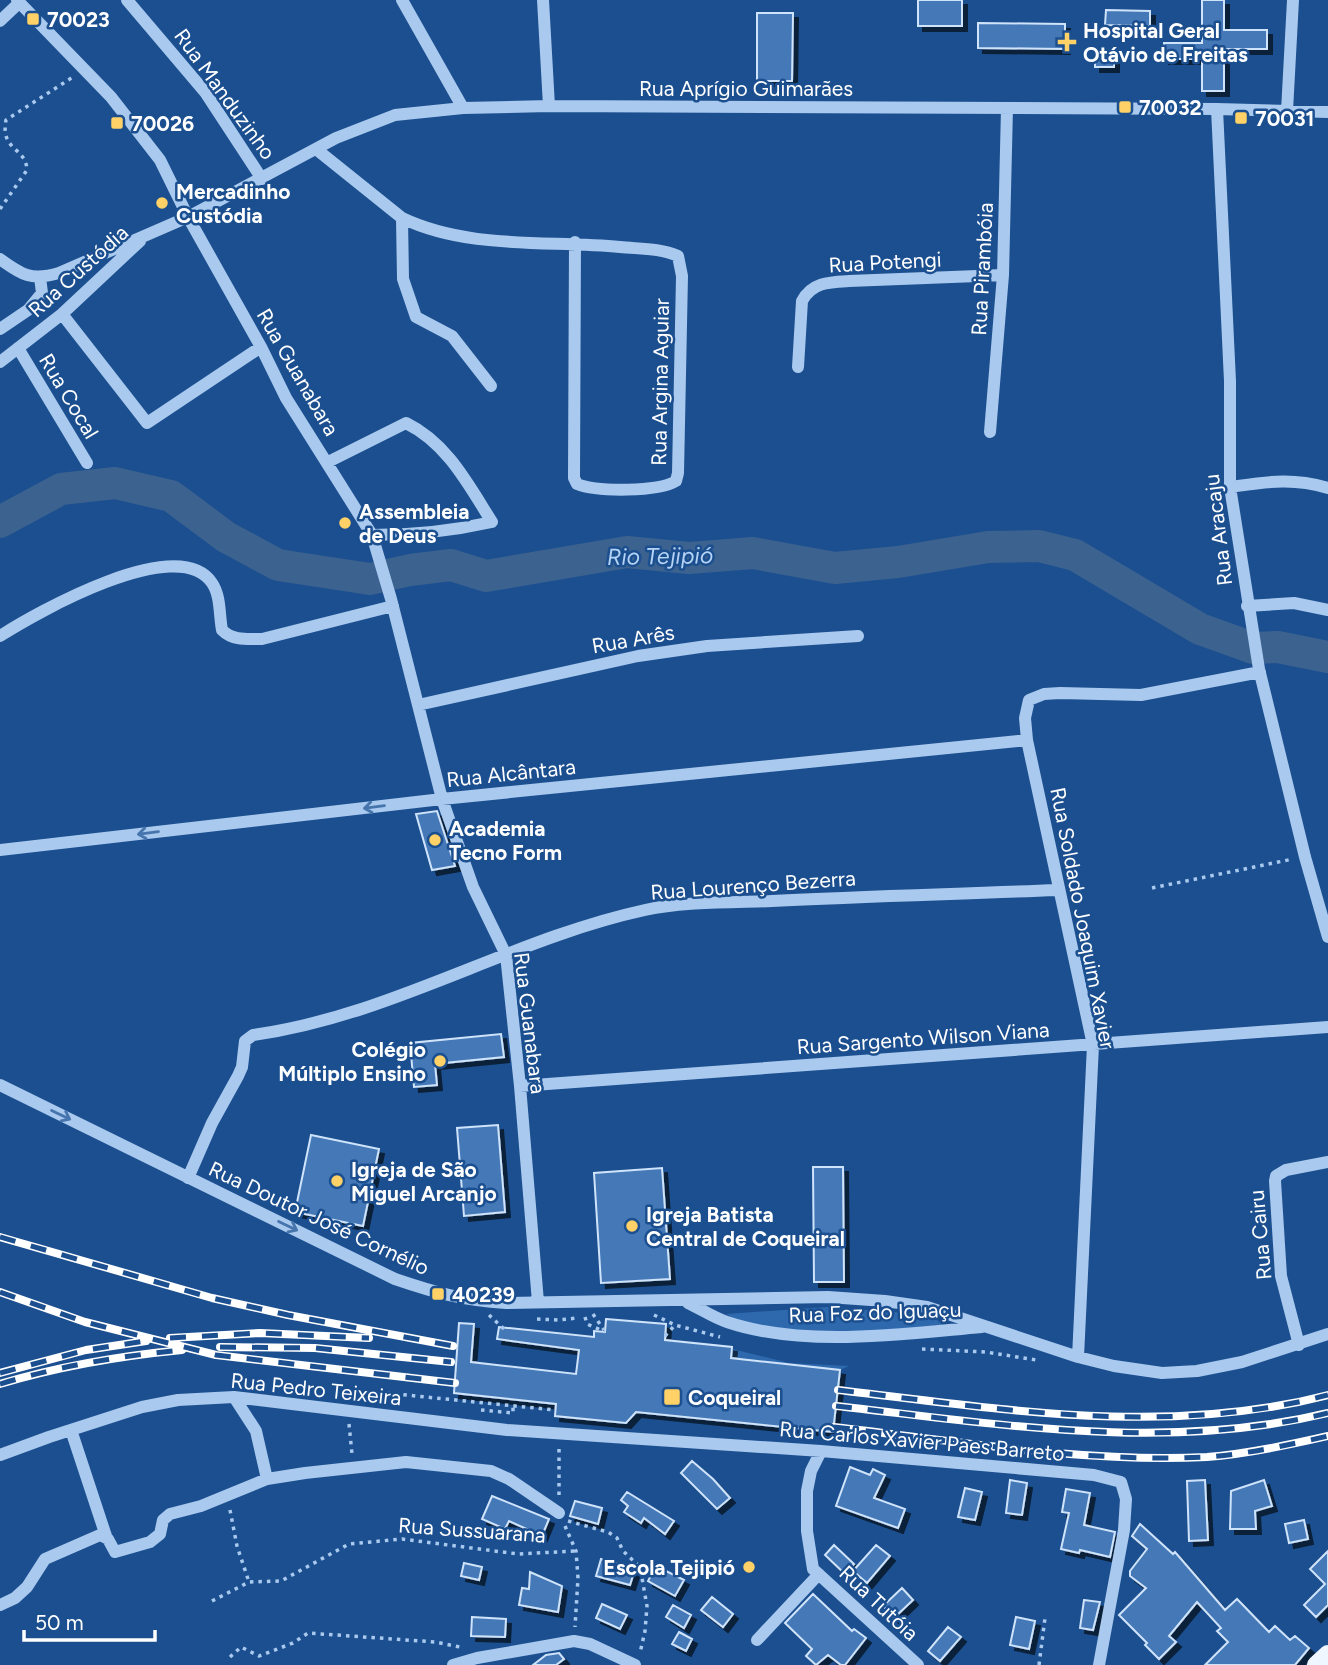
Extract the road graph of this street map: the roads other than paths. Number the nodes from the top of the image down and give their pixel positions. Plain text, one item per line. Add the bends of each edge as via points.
1 (128, 0) edge
2 (402, 0) edge
3 (543, 0) edge
4 (1293, 0) edge
5 (18, 1) edge
6 (0, 21) edge
7 (549, 106) junction
8 (463, 108) junction
9 (1007, 108) junction
10 (1217, 109) junction
11 (1287, 111) junction
12 (1328, 112) edge
13 (316, 149) junction
14 (262, 179) junction
15 (188, 217) junction
16 (402, 218) junction
17 (149, 233) junction
18 (575, 242) junction
19 (0, 259) edge
20 (1003, 275) junction
21 (40, 277) junction
22 (62, 314) junction
23 (0, 329) edge
24 (261, 347) junction
25 (18, 348) junction
26 (0, 362) edge
27 (799, 367) dead end
28 (491, 386) dead end
29 (990, 432) dead end
30 (328, 462) junction
31 (87, 463) dead end
32 (1230, 487) junction
33 (1328, 488) edge
34 (374, 540) junction
35 (392, 602) junction
36 (1247, 609) junction
37 (1328, 610) edge
38 (858, 636) dead end
39 (0, 638) edge
40 (1259, 670) junction
41 (418, 705) junction
42 (1027, 740) junction
43 (442, 800) junction
44 (0, 850) edge
45 (1058, 890) junction
46 (1328, 937) edge
47 (506, 955) junction
48 (1328, 1027) edge
49 (1093, 1045) junction
50 (0, 1085) edge
51 (520, 1086) junction
52 (1328, 1162) edge
53 (188, 1178) junction
54 (685, 1301) junction
55 (538, 1302) junction
56 (988, 1326) junction
57 (1328, 1334) edge
58 (1299, 1345) junction
59 (1078, 1357) junction
60 (234, 1397) junction
61 (71, 1430) junction
62 (719, 1445) joint
63 (821, 1451) junction
64 (0, 1455) edge
65 (267, 1479) junction
66 (561, 1517) road end
67 (106, 1536) junction
68 (816, 1571) junction
69 (0, 1605) edge
70 (757, 1640) dead end
71 (1328, 1654) edge
72 (637, 1659) edge
73 (504, 1660) edge
74 (916, 1664) edge
75 (453, 1665) edge
76 (1099, 1665) edge
77 (1316, 1665) edge

1 - 14 street, Rua Manduzinho via 205,92
2 - 8 street
3 - 7 street
4 - 11 street
5 - 6 street
5 - 15 street, Rua Guanabara via 111,97 160,160
7 - 8 street, Rua Aprígio Guimarães
7 - 9 street, Rua Aprígio Guimarães
8 - 13 street, Rua Aprígio Guimarães via 395,115
9 - 10 street, Rua Aprígio Guimarães
9 - 20 street, Rua Pirambóia
10 - 11 street, Rua Aprígio Guimarães
10 - 32 street, Rua Aracaju via 1230,381
11 - 12 street, Rua Aprígio Guimarães
13 - 14 street, Rua Aprígio Guimarães
13 - 16 street, Rua Argina Aguiar
14 - 15 street, Rua Aprígio Guimarães
15 - 17 street, Rua Aprígio Guimarães
15 - 24 street, Rua Guanabara
16 - 18 street, Rua Argina Aguiar via 456,236
16 - 28 street via 403,279 416,317 452,336
17 - 21 street, Rua Aprígio Guimarães
17 - 22 street, Rua Custódia
18 - 18 street, Rua Argina Aguiar via 574,478 587,488 671,484 678,473 682,276 678,256
19 - 21 street via 16,271
20 - 27 street, Rua Potengi via 827,282 813,287 802,301
20 - 29 street, Rua Pirambóia
21 - 23 street via 42,293 28,310
22 - 24 street via 147,423
22 - 25 street, Rua Custódia
24 - 30 street, Rua Guanabara via 286,398
25 - 26 street, Rua Custódia
25 - 31 street, Rua Cocal
30 - 34 street, Rua Guanabara
30 - 34 street via 405,423 422,431 454,462 492,522
32 - 33 street via 1280,480
32 - 36 street, Rua Aracaju
34 - 35 street, Rua Guanabara
35 - 39 street via 262,639 232,637 222,630 217,593 203,574 173,567 137,570 27,619
35 - 41 street, Rua Guanabara
36 - 37 street via 1294,603
36 - 40 street, Rua Aracaju
38 - 41 street, Rua Arês via 707,646 638,656
40 - 42 street, Rua Soldado Joaquim Xavier via 1141,695 1036,696 1026,708
40 - 46 street, Rua Aracaju
41 - 43 street, Rua Guanabara
42 - 43 street, Rua Alcântara
42 - 45 street, Rua Soldado Joaquim Xavier
43 -> 44 street, Rua Alcântara
43 - 47 street, Rua Guanabara via 473,887
45 - 47 street, Rua Lourenço Bezerra via 648,909
45 - 49 street, Rua Soldado Joaquim Xavier
47 - 51 street, Rua Guanabara
47 - 53 street, Rua Lourenço Bezerra via 328,1021 249,1037 242,1067
48 - 49 street, Rua Sargento Wilson Viana
49 - 51 street, Rua Sargento Wilson Viana
49 - 59 street, Rua Soldado Joaquim Xavier
50 -> 53 street, Rua Doutor José Cornélio
51 - 55 street, Rua Guanabara
52 - 58 street, Rua Cairu via 1286,1170 1275,1181 1282,1276
53 -> 55 street, Rua Doutor José Cornélio via 416,1287 470,1300
54 - 55 street, Rua Doutor José Cornélio
54 - 56 street, Rua Doutor José Cornélio via 828,1297 885,1301 927,1307
54 - 56 street, Rua Foz do Iguaçu via 725,1321 785,1336 881,1335
56 - 59 street, Rua Doutor José Cornélio
57 - 58 street, Rua Doutor José Cornélio
58 - 59 street, Rua Doutor José Cornélio via 1242,1362 1162,1373
60 - 61 street, Rua Pedro Teixeira via 142,1407
60 - 62 street, Rua Pedro Teixeira via 560,1434
60 - 65 street via 256,1430
61 - 64 street, Rua Pedro Teixeira
61 - 67 street
62 - 63 street, Rua Carlos Xavier Paes Barreto
63 - 68 street via 807,1491 807,1531
63 - 76 street, Rua Carlos Xavier Paes Barreto via 1094,1475 1121,1482 1126,1499 1124,1530
65 - 66 street via 426,1462 491,1471
65 - 67 street via 170,1514 163,1520 160,1534 142,1544 115,1552
67 - 69 street via 49,1555 27,1587
68 - 70 street
68 - 74 street, Rua Tutóia
71 - 77 main road
72 - 73 street via 574,1641
73 - 75 street

